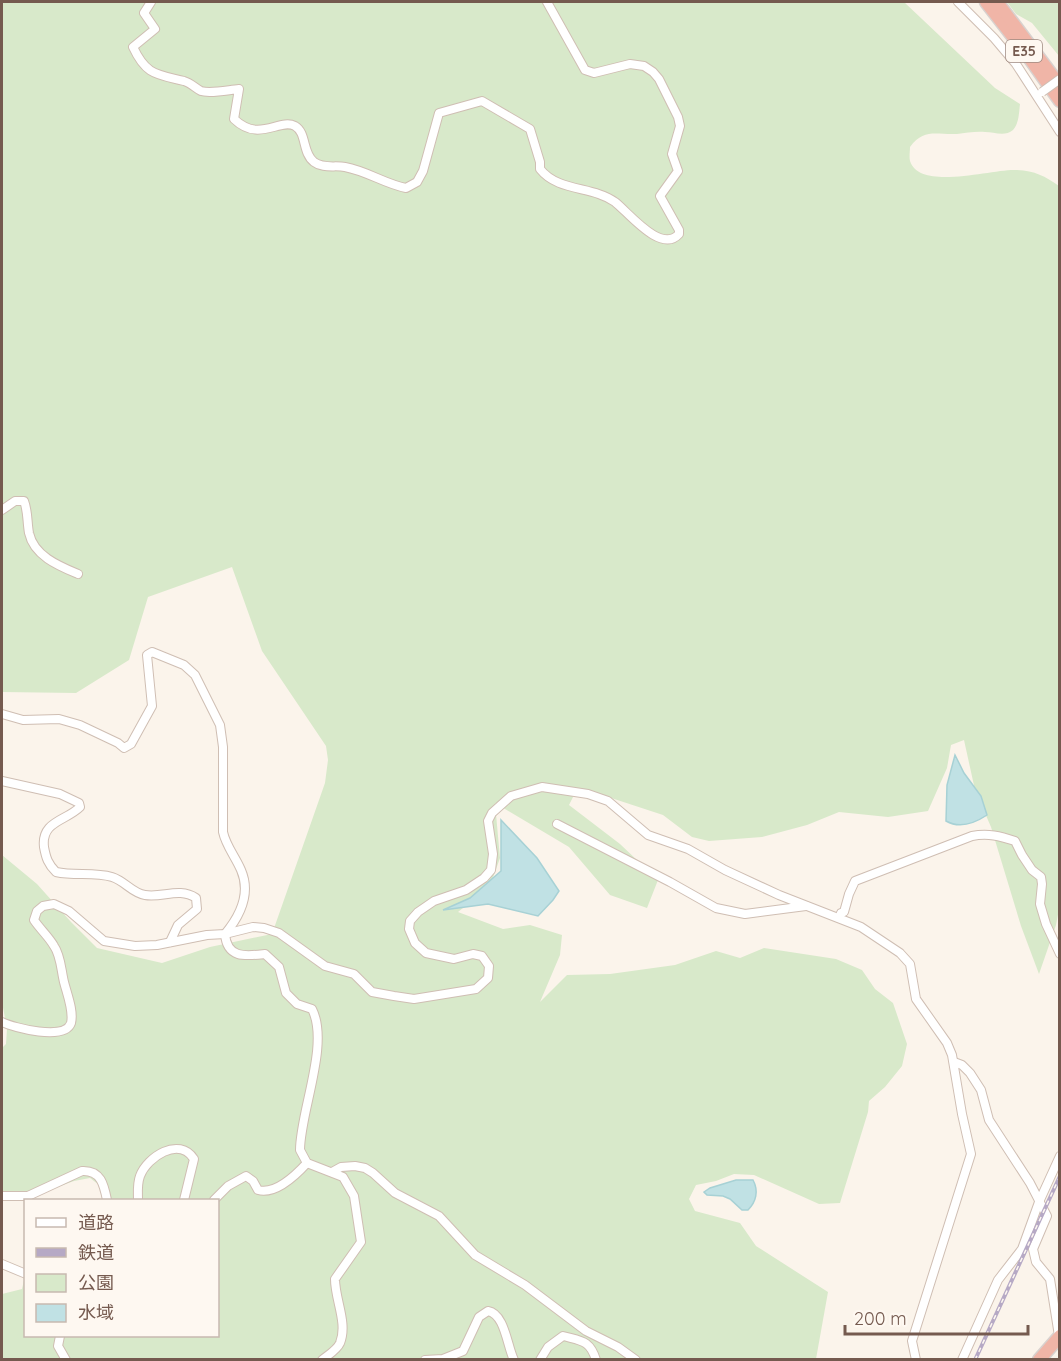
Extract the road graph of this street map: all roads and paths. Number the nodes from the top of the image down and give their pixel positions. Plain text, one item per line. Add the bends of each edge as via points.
1 (151, 2) edge
2 (547, 2) edge
3 (958, 2) edge
4 (986, 2) edge
5 (997, 2) edge
6 (1059, 79) edge
7 (1059, 86) edge
8 (1039, 95) junction
9 (1059, 101) edge
10 (1059, 132) edge
11 (2, 510) edge
12 (78, 574) dead end
13 (2, 714) edge
14 (2, 781) edge
15 (557, 824) dead end
16 (808, 906) junction
17 (839, 918) junction
18 (225, 934) junction
19 (171, 942) junction
20 (1059, 954) edge
21 (2, 1022) edge
22 (954, 1062) junction
23 (1059, 1156) edge
24 (307, 1163) junction
25 (332, 1172) junction
26 (2, 1196) edge
27 (107, 1199) edge
28 (138, 1199) edge
29 (184, 1199) edge
30 (215, 1199) edge
31 (1039, 1202) junction
32 (2, 1263) edge
33 (24, 1273) edge
34 (1059, 1336) edge
35 (60, 1337) edge
36 (66, 1359) edge
37 (322, 1359) edge
38 (425, 1359) edge
39 (514, 1359) edge
40 (540, 1359) edge
41 (596, 1359) edge
42 (636, 1359) edge
43 (916, 1359) edge
44 (962, 1359) edge
45 (1040, 1359) edge

1 - 2 street via 144,13 155,29 133,47 147,69 188,82 202,91 238,89 234,119 241,126 255,130 288,124 297,127 308,155 316,164 357,170 406,188 417,182 423,171 439,113 482,101 530,129 540,169 548,178 612,200 657,237 675,238 679,231 660,196 678,171 672,154 680,126 659,79 644,66 630,64 594,73 585,70
3 - 8 street via 994,38
4 - 9 highway, E35
5 - 7 highway, E35
6 - 8 street, bridge
8 - 10 street
11 - 12 street via 15,501 24,501 32,543 46,558
13 - 18 street via 23,720 59,719 80,725 123,748 131,744 152,706 147,655 163,655 195,675 220,725 224,832 245,884 236,922
14 - 19 street via 73,798 79,803 76,811 45,833 47,863 56,872 116,878 136,893 149,896 176,892 196,898 197,909 178,925
15 - 16 street via 716,908 745,914
16 - 17 street
16 - 18 street via 725,870 688,849 648,835 608,801 588,794 542,788 511,796 492,813 488,821 493,854 491,870 484,878 466,890 434,901 410,921 415,943 426,953 454,959 482,956 489,966 488,978 476,989 414,999 372,992 354,974 325,966 279,933 253,927
17 - 20 street via 855,881 972,836 999,836 1015,841 1032,870 1041,877 1040,904
17 - 22 street via 889,944 910,964 916,999 947,1043
18 - 19 street
18 - 24 street via 225,944 235,954 266,954 279,967 286,993 297,1004 312,1009 315,1016 317,1047 300,1146
19 - 21 street via 135,946 104,941 64,908 54,904 43,906 34,920 59,957 71,1022 68,1029 57,1033
22 - 31 street via 970,1073 981,1090 988,1120
22 - 43 street via 971,1154 912,1341
23 - 31 street
24 - 25 street
24 - 30 street via 272,1190 258,1190 246,1176
25 - 37 street via 343,1177 354,1196 362,1237 360,1246 335,1280 342,1328 340,1343
25 - 42 street via 355,1166 372,1173 395,1193 439,1216 476,1254 586,1331
26 - 27 street via 28,1196 89,1171 101,1180
28 - 29 street via 143,1169 156,1156 171,1149 186,1151 194,1159
31 - 34 street via 1047,1216 1033,1249 1036,1262 1050,1279
31 - 44 street via 1022,1249 998,1280
32 - 33 street
34 - 45 highway
35 - 36 street via 58,1346
38 - 39 street via 443,1359 463,1351 479,1317 488,1311 498,1317
40 - 41 street via 563,1336 590,1345

